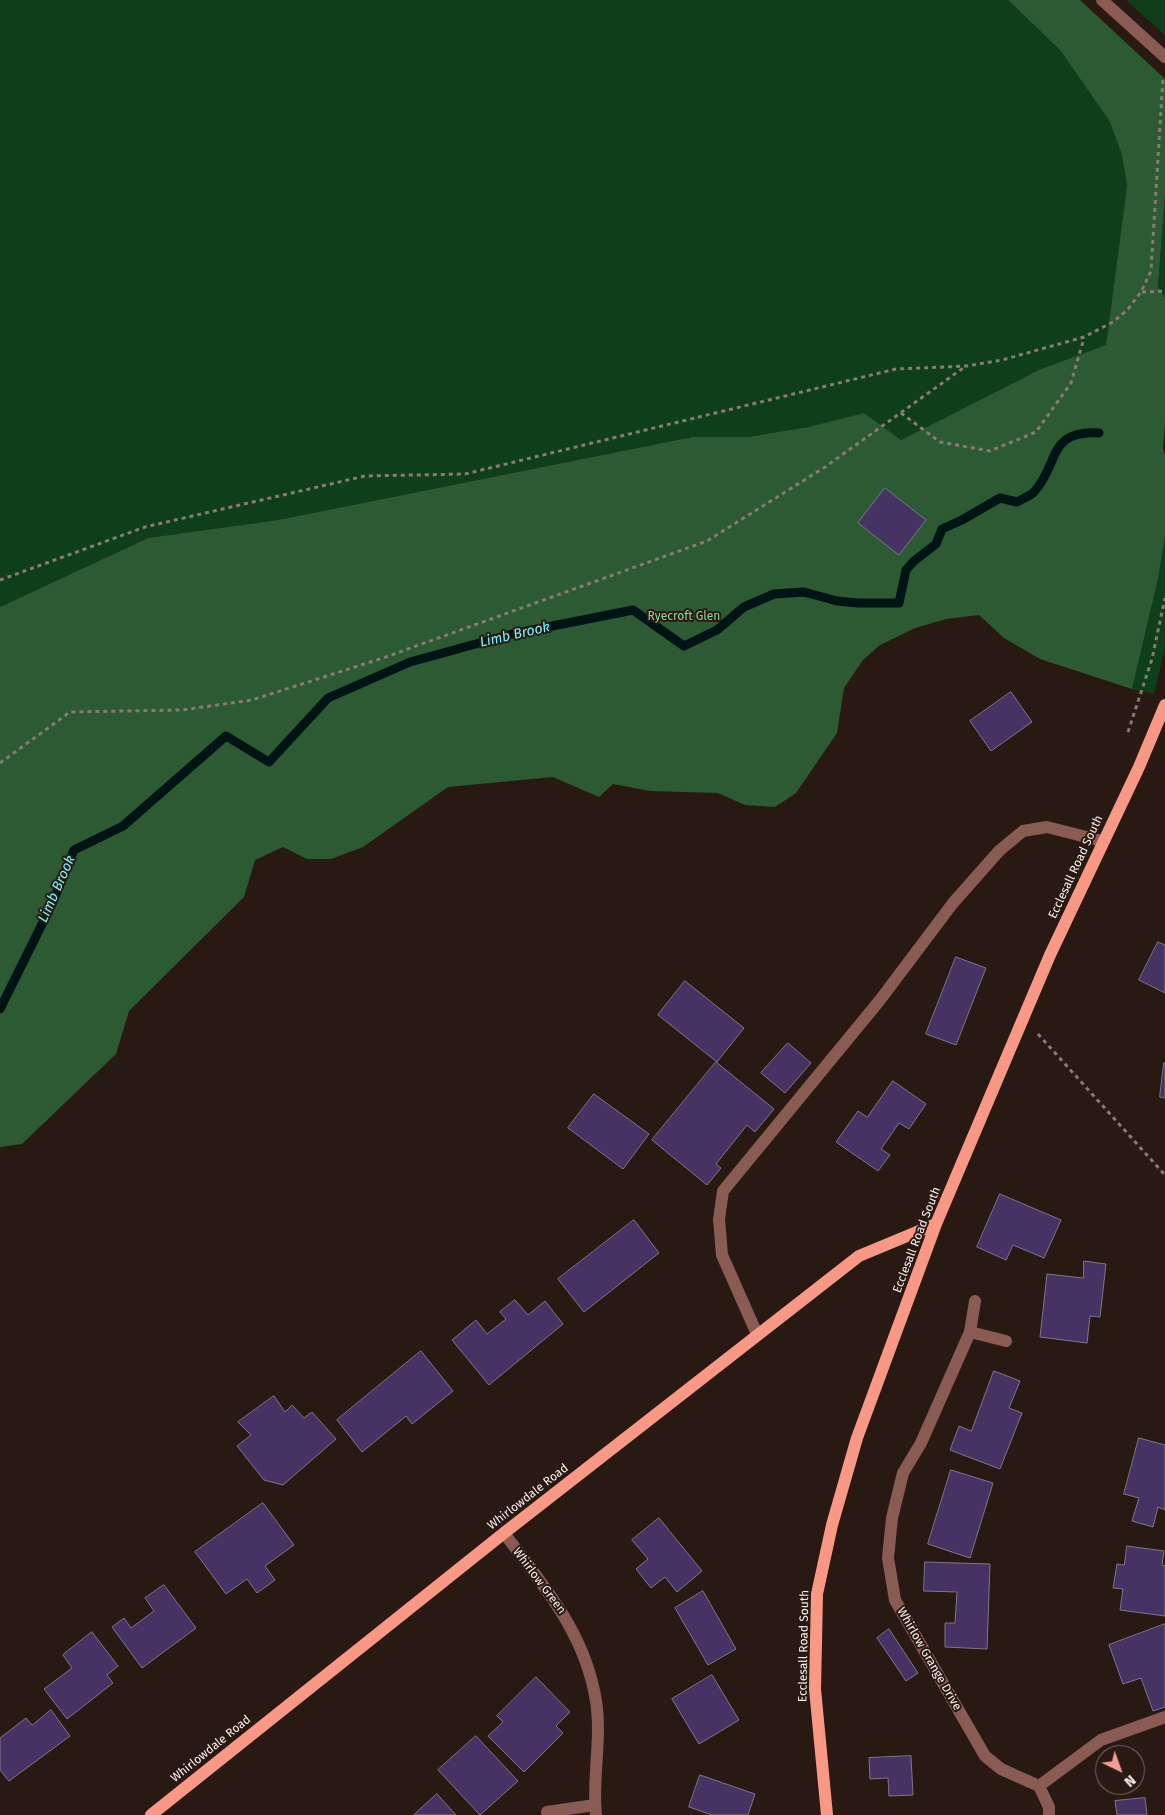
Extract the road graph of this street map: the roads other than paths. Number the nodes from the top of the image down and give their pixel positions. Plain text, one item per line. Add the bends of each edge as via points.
1 (1102, 0) edge
2 (1165, 57) edge
3 (1165, 705) edge
4 (1102, 841) junction
5 (936, 1224) junction
6 (975, 1301) dead end
7 (970, 1332) junction
8 (757, 1334) junction
9 (1006, 1341) dead end
10 (504, 1534) junction
11 (1165, 1717) edge
12 (1039, 1786) junction
13 (596, 1810) edge
14 (548, 1812) dead end
15 (151, 1815) edge
16 (827, 1815) edge
17 (1049, 1815) edge

1 - 2 street
3 - 4 main road, Ecclesall Road South via 1139,768
4 - 5 main road, Ecclesall Road South via 1050,954
4 - 8 street via 1047,827 1023,831 999,852 954,903 880,1000 724,1191 719,1220 722,1255
5 - 8 main road, Whirlowdale Road via 859,1256
5 - 16 main road, Ecclesall Road South via 857,1438 832,1525 817,1594 814,1689
6 - 7 street, Whirlow Grange Drive
7 - 9 street
7 - 12 street, Whirlow Grange Drive via 921,1443 903,1472 892,1518 888,1558 895,1600 985,1756 1001,1769
8 - 10 main road, Whirlowdale Road
10 - 13 street, Whirlow Green via 566,1616 584,1654 596,1701
10 - 15 main road, Whirlowdale Road
11 - 12 street via 1101,1740
12 - 17 street via 1049,1807
13 - 14 street, Whirlow Green

